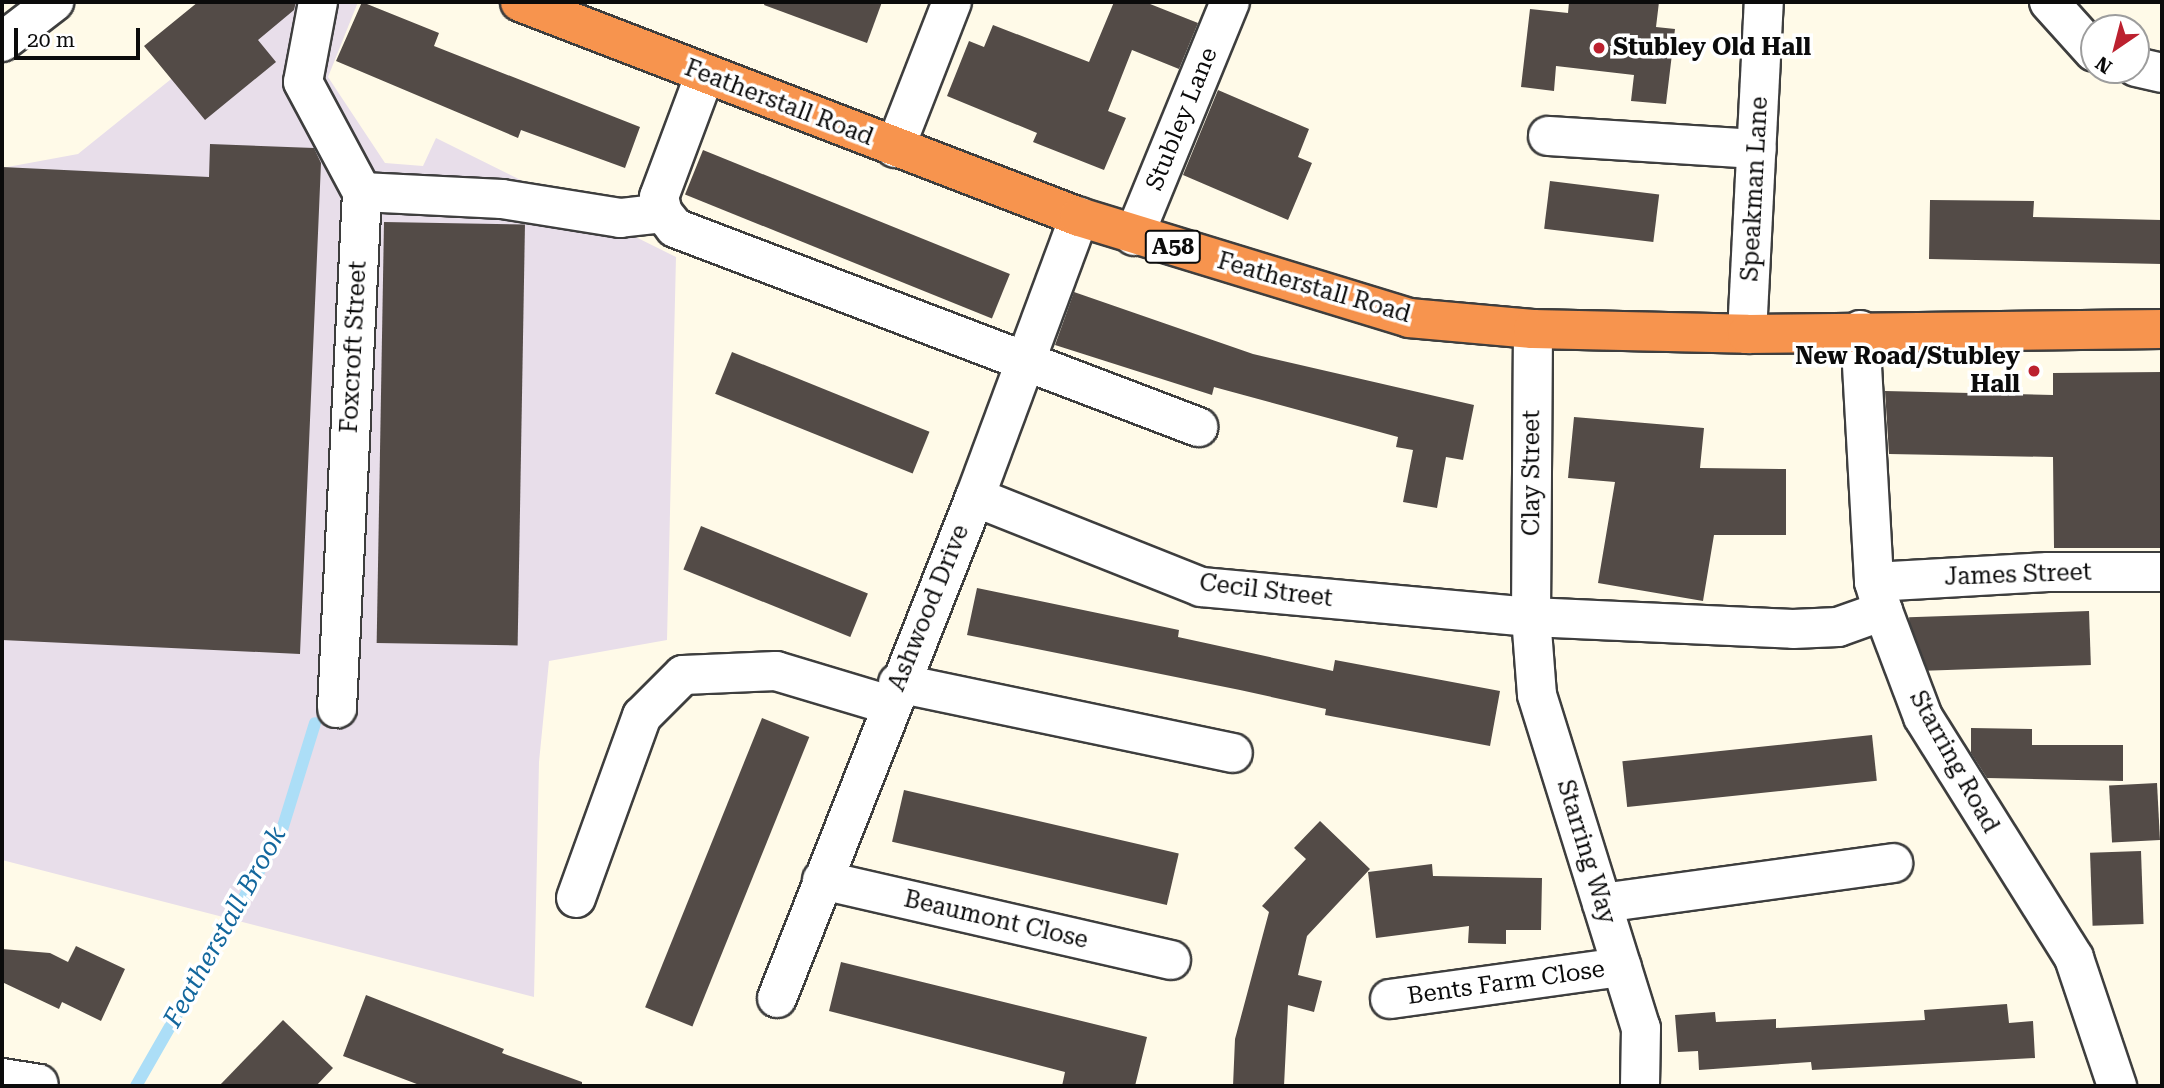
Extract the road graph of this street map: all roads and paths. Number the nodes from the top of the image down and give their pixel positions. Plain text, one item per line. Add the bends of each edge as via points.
1 (54, 2) edge
2 (318, 2) edge
3 (520, 2) edge
4 (952, 2) edge
5 (1230, 2) edge
6 (1764, 2) edge
7 (2049, 2) edge
8 (2080, 36) edge
9 (2, 42) edge
10 (705, 75) junction
11 (1548, 136) dead end
12 (895, 148) junction
13 (1757, 149) junction
14 (362, 192) junction
15 (663, 214) junction
16 (1079, 217) junction
17 (1134, 236) junction
18 (2162, 329) edge
19 (1534, 330) junction
20 (1860, 331) junction
21 (1748, 334) junction
22 (1021, 363) junction
23 (1198, 427) dead end
24 (975, 497) junction
25 (2162, 572) edge
26 (1878, 597) junction
27 (1531, 617) junction
28 (894, 694) junction
29 (337, 708) dead end
30 (1233, 753) dead end
31 (1893, 863) dead end
32 (822, 880) junction
33 (576, 898) dead end
34 (1602, 902) junction
35 (1171, 960) dead end
36 (1622, 967) junction
37 (777, 998) dead end
38 (1390, 999) dead end
39 (2, 1078) edge
40 (39, 1084) dead end
41 (1640, 1086) edge
42 (2117, 1086) edge

1 - 9 street
2 - 14 street via 303,82
3 - 10 highway, Featherstall Road / A58
4 - 12 street
5 - 17 street, Stubley Lane
6 - 13 street, Speakman Lane
7 - 8 street
10 - 12 highway, Featherstall Road / A58
10 - 15 street via 659,197
11 - 13 street
12 - 16 highway, Featherstall Road / A58
13 - 21 street, Speakman Lane
14 - 15 street via 502,199 620,218
14 - 29 street, Foxcroft Street
15 - 22 street via 675,228 705,242
16 - 17 highway, Featherstall Road / A58
16 - 22 street, Ashwood Drive
17 - 19 highway, Featherstall Road / A58 via 1409,318
18 - 20 highway, A58
19 - 21 highway, Featherstall Road / A58
19 - 27 street, Clay Street
20 - 21 highway, Featherstall Road / A58
20 - 26 street, Starring Road
22 - 23 street
22 - 24 street, Ashwood Drive
24 - 27 street, Cecil Street via 1201,587
24 - 28 street, Ashwood Drive
25 - 26 street, James Street via 2048,572
26 - 27 street, Cecil Street via 1838,627
26 - 42 street, Starring Road via 1923,717 2074,958
27 - 34 street, Starring Way via 1537,695
28 - 30 street
28 - 32 street, Ashwood Drive
28 - 33 street via 776,671 683,675 642,716
31 - 34 street
32 - 35 street, Beaumont Close
32 - 37 street, Ashwood Drive
34 - 36 street, Starring Way
36 - 38 street, Bents Farm Close
36 - 41 street, Starring Way via 1641,1028
39 - 40 street

